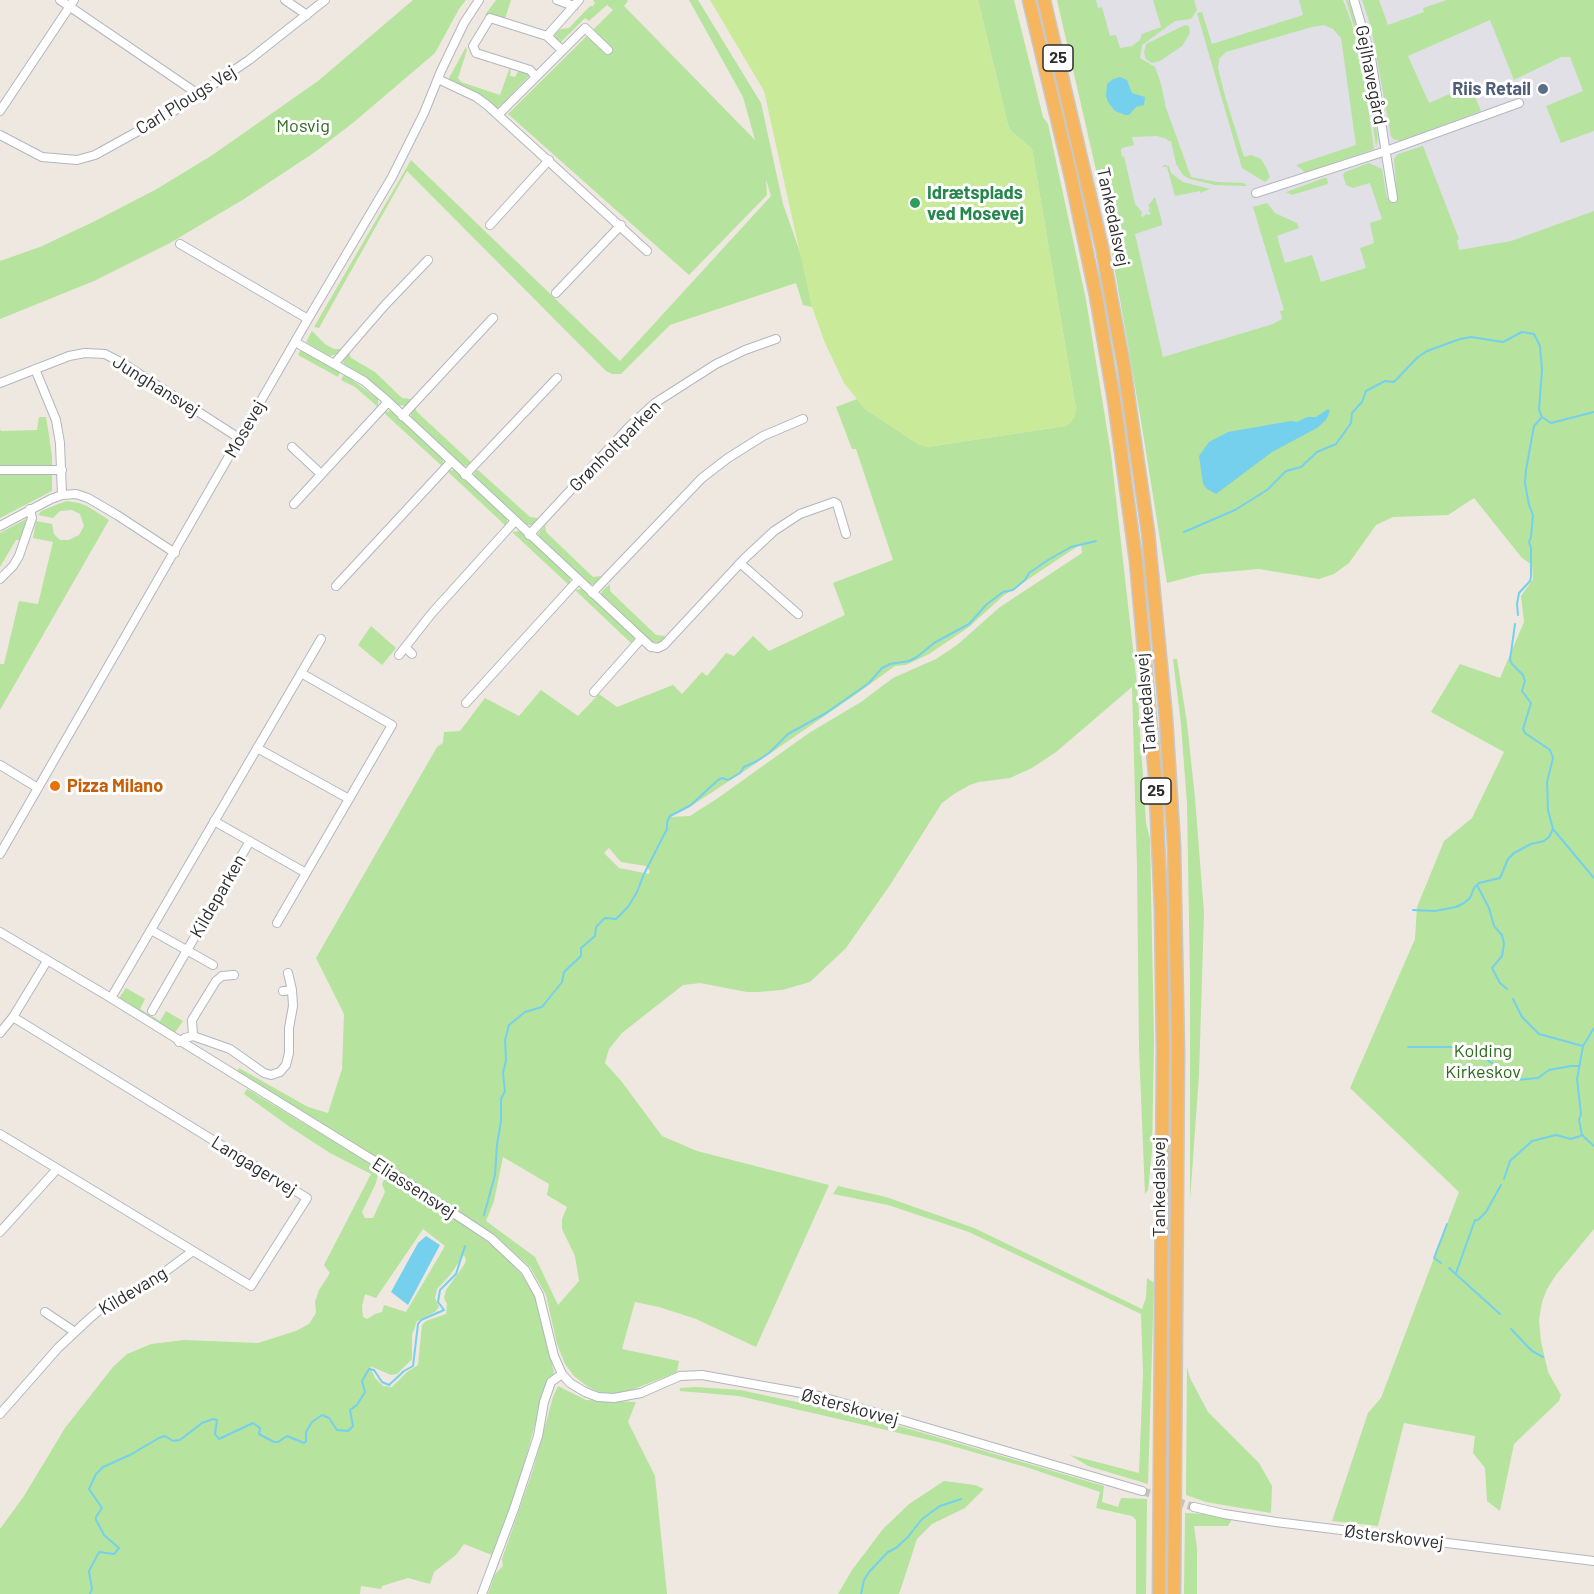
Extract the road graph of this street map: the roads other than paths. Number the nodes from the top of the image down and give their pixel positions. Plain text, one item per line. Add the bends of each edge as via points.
1 (60, 0) edge
2 (285, 0) edge
3 (325, 0) edge
4 (480, 0) edge
5 (557, 0) edge
6 (1029, 0) edge
7 (1044, 0) edge
8 (1354, 0) edge
9 (72, 3) edge
10 (576, 3) edge
11 (308, 15) junction
12 (547, 36) junction
13 (562, 50) junction
14 (608, 50) dead end
15 (536, 77) junction
16 (438, 79) junction
17 (198, 94) junction
18 (1520, 103) dead end
19 (0, 111) edge
20 (498, 115) junction
21 (0, 135) edge
22 (1386, 151) junction
23 (549, 160) junction
24 (1256, 193) dead end
25 (1393, 198) dead end
26 (490, 225) dead end
27 (621, 225) junction
28 (180, 244) dead end
29 (647, 251) dead end
30 (428, 260) dead end
31 (556, 293) dead end
32 (493, 318) dead end
33 (308, 319) junction
34 (776, 339) dead end
35 (295, 342) junction
36 (334, 364) junction
37 (35, 369) junction
38 (557, 378) dead end
39 (0, 383) edge
40 (388, 402) junction
41 (402, 416) junction
42 (803, 419) dead end
43 (239, 438) junction
44 (292, 447) dead end
45 (452, 462) junction
46 (0, 470) edge
47 (62, 470) junction
48 (321, 474) junction
49 (465, 475) junction
50 (62, 495) junction
51 (294, 504) dead end
52 (30, 509) junction
53 (514, 521) junction
54 (0, 526) edge
55 (846, 534) dead end
56 (529, 535) junction
57 (174, 553) junction
58 (740, 563) junction
59 (0, 579) edge
60 (578, 580) junction
61 (336, 586) dead end
62 (592, 593) junction
63 (798, 614) dead end
64 (321, 639) dead end
65 (641, 639) junction
66 (405, 647) junction
67 (412, 654) dead end
68 (399, 655) dead end
69 (301, 673) junction
70 (594, 692) dead end
71 (466, 703) dead end
72 (257, 748) junction
73 (0, 765) edge
74 (38, 788) junction
75 (349, 799) junction
76 (214, 821) junction
77 (249, 841) junction
78 (0, 854) edge
79 (306, 873) junction
80 (277, 923) dead end
81 (151, 930) junction
82 (0, 932) edge
83 (187, 950) junction
84 (47, 961) junction
85 (213, 965) dead end
86 (288, 973) dead end
87 (234, 975) dead end
88 (292, 990) junction
89 (283, 991) dead end
90 (111, 998) junction
91 (152, 1011) dead end
92 (13, 1017) junction
93 (0, 1033) edge
94 (193, 1036) junction
95 (180, 1042) junction
96 (0, 1134) edge
97 (57, 1169) junction
98 (0, 1232) edge
99 (193, 1251) junction
100 (45, 1311) dead end
101 (75, 1332) junction
102 (562, 1374) junction
103 (3, 1403) edge
104 (0, 1414) edge
105 (1142, 1491) tunnel mouth
106 (1194, 1507) tunnel mouth
107 (1594, 1561) edge
108 (482, 1594) edge
109 (1159, 1594) edge
110 (1174, 1594) edge

1 - 9 street
2 - 11 street
3 - 11 street, Carl Plougs Vej
4 - 16 street, Mosevej via 464,23
5 - 10 street
6 - 109 highway, Tankedalsvej / 25 via 1096,296 1113,400 1136,561 1155,774 1163,1049
7 - 110 highway, Tankedalsvej / 25 via 1090,193 1124,367 1148,532 1165,707 1174,846 1178,1053
8 - 22 street, Gejlhavegård via 1371,58
9 - 17 street
9 - 19 street
10 - 12 street
11 - 17 street, Carl Plougs Vej
12 - 13 street
12 - 15 street via 490,18 473,46 476,52 530,70
13 - 14 street via 585,28
13 - 15 street
15 - 20 street
16 - 20 street via 476,97
16 - 33 street, Mosevej via 392,177
17 - 21 street, Carl Plougs Vej via 95,155 77,160 42,157
18 - 22 street, Gejlhavegård
20 - 23 street
22 - 24 street, Gejlhavegård
22 - 25 street, Gejlhavegård
23 - 26 street
23 - 27 street
27 - 29 street
27 - 31 street
28 - 33 street
30 - 36 street
32 - 41 street
33 - 35 street, Mosevej
34 - 56 street, Grønholtparken via 716,364 655,403
35 - 36 street
35 - 43 street, Mosevej
36 - 40 street via 364,381
37 - 39 street, Junghansvej
37 - 43 street, Junghansvej via 69,356 105,354
37 - 47 street via 56,420
38 - 49 street
40 - 41 street
40 - 48 street
41 - 45 street
42 - 62 street via 763,436 702,478
43 - 57 street, Mosevej
44 - 48 street
45 - 49 street
45 - 61 street
46 - 47 street
47 - 50 street
48 - 51 street
49 - 53 street
50 - 52 street
50 - 57 street via 88,498
52 - 54 street
52 - 59 street via 32,518 19,556
53 - 56 street
53 - 66 street
55 - 58 street via 837,504 828,503 800,514 774,531
56 - 60 street
57 - 74 street, Mosevej
58 - 63 street
58 - 65 street via 664,645 651,647
60 - 62 street
60 - 71 street
62 - 65 street
64 - 69 street
65 - 70 street
66 - 67 street
66 - 68 street
69 - 72 street
69 - 75 street via 392,725
72 - 75 street
72 - 76 street
73 - 74 street
74 - 78 street, Mosevej
75 - 79 street
76 - 77 street, Kildeparken
76 - 81 street
77 - 79 street, Kildeparken
77 - 83 street, Kildeparken
79 - 80 street
81 - 83 street, Kildeparken
81 - 90 street
82 - 84 street, Eliassensvej
83 - 85 street, Kildeparken
83 - 91 street, Kildeparken
84 - 90 street, Eliassensvej
84 - 92 street
86 - 88 street
87 - 94 street via 216,981 192,1020
88 - 89 street
88 - 94 street via 289,1053 286,1065 277,1074 264,1073 230,1049
90 - 95 street, Eliassensvej
92 - 93 street
92 - 99 street, Langagervej via 306,1198 251,1286
94 - 95 street
95 - 102 street, Eliassensvej via 384,1167 491,1238 525,1270 539,1295
96 - 97 street, Langagervej
97 - 98 street
97 - 99 street, Langagervej
99 - 101 street, Kildevang via 158,1277 103,1307
100 - 101 street
101 - 103 street, Kildevang
102 - 105 street, Østerskovvej via 570,1383 598,1397 641,1393 680,1376 702,1374 819,1396
102 - 108 street via 551,1382 538,1436
103 - 104 street, Kildevang
106 - 107 street, Østerskovvej via 1276,1522

